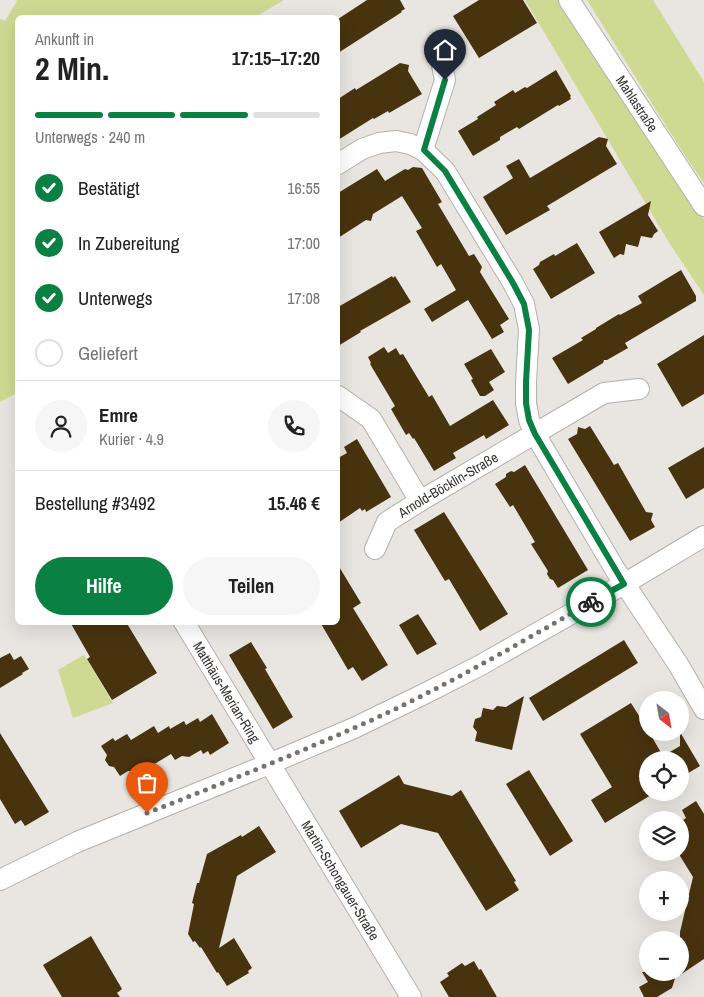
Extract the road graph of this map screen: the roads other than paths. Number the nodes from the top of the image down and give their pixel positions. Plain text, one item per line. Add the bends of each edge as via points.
1 (569, 0) edge
2 (440, 55) dead end
3 (424, 150) junction
4 (340, 163) edge
5 (704, 206) edge
6 (639, 389) dead end
7 (340, 397) edge
8 (535, 434) junction
9 (420, 501) junction
10 (704, 536) edge
11 (375, 549) dead end
12 (624, 584) junction
13 (186, 625) edge
14 (704, 709) edge
15 (269, 764) junction
16 (0, 880) edge
17 (410, 997) edge

1 - 5 street, Mahlastraße
2 - 3 street via 445,80
3 - 4 street via 396,141 379,143
3 - 8 street via 445,171 524,304 529,330 526,403
6 - 8 street, Arnold-Böcklin-Straße via 604,394
7 - 9 street via 371,419
8 - 9 street, Arnold-Böcklin-Straße
8 - 12 street
9 - 11 street, Arnold-Böcklin-Straße via 387,522
10 - 12 street
12 - 14 street
12 - 15 street via 426,693
13 - 15 street, Matthäus-Merian-Ring
15 - 16 street via 77,842
15 - 17 street, Martin-Schongauer-Straße

